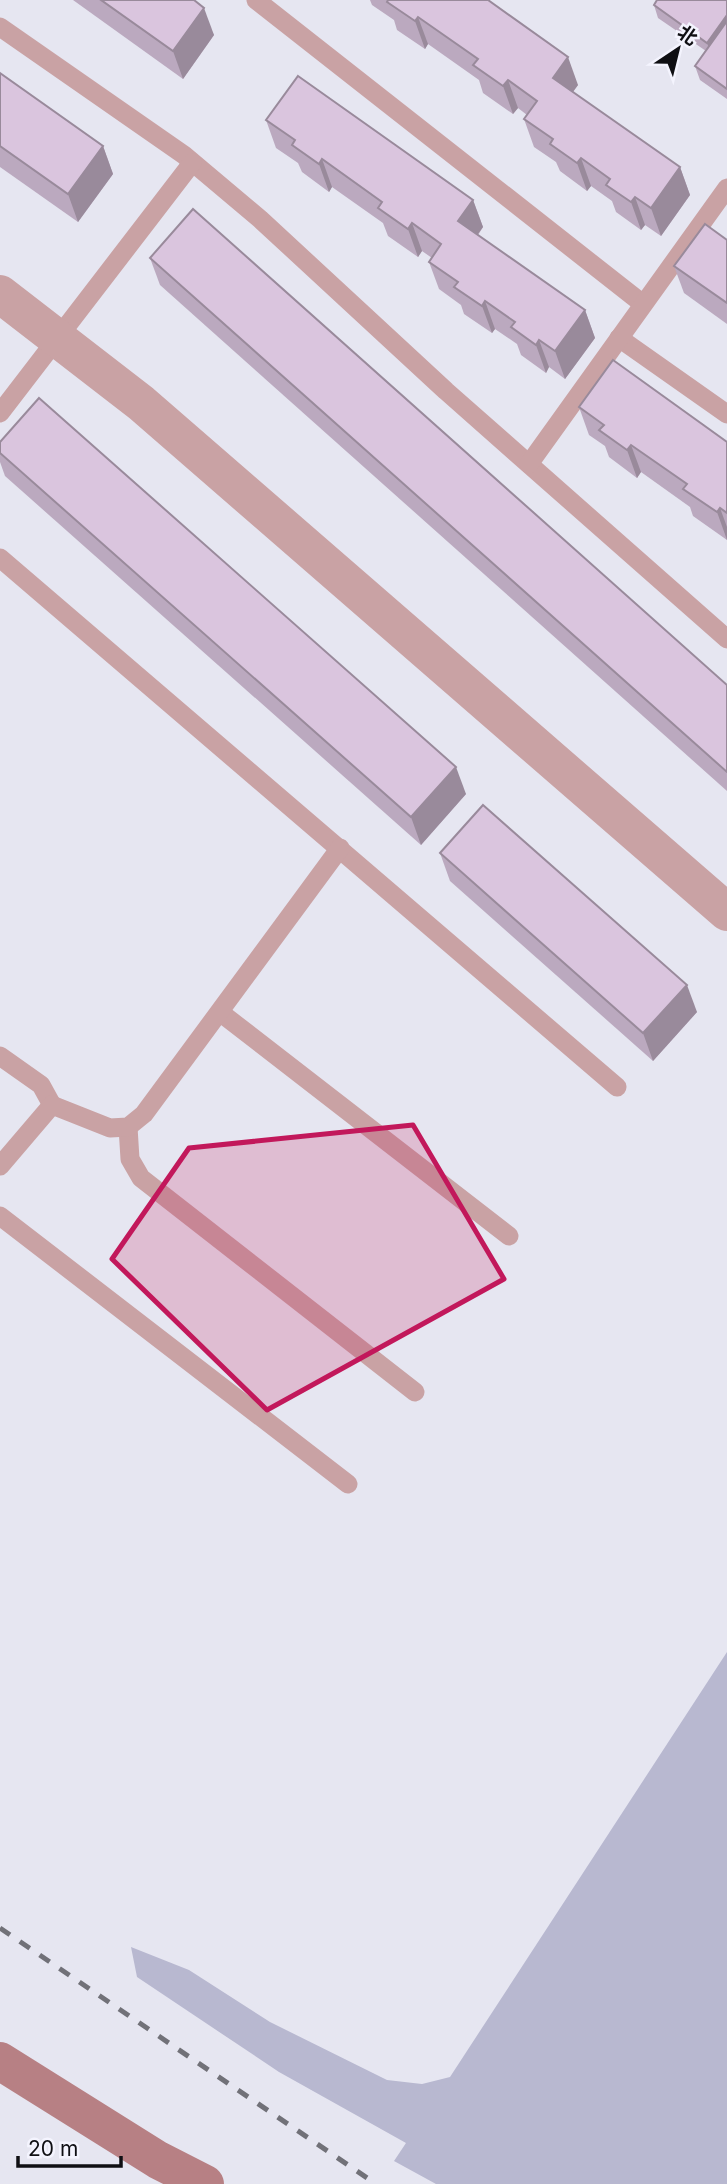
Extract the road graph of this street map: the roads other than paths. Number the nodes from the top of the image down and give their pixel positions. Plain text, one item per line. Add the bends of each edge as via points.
1 (256, 0) edge
2 (0, 27) edge
3 (192, 163) junction
4 (727, 188) edge
5 (0, 294) edge
6 (643, 304) junction
7 (59, 338) junction
8 (619, 338) junction
9 (0, 413) edge
10 (727, 414) edge
11 (529, 464) junction
12 (0, 558) edge
13 (727, 639) edge
14 (340, 848) junction
15 (727, 912) edge
16 (221, 1013) junction
17 (0, 1056) edge
18 (617, 1087) dead end
19 (52, 1105) junction
20 (128, 1127) junction
21 (0, 1166) edge
22 (0, 1216) edge
23 (509, 1236) dead end
24 (415, 1392) dead end
25 (348, 1483) dead end
26 (0, 2061) edge
27 (205, 2184) edge

1 - 6 lane
2 - 3 lane
3 - 7 lane
3 - 11 lane via 260,219
4 - 6 lane
5 - 7 street
6 - 8 lane
7 - 9 lane
7 - 15 street via 141,403
8 - 10 lane
8 - 11 lane
11 - 13 lane
12 - 14 lane
14 - 16 lane
14 - 18 lane
16 - 20 lane via 144,1114
16 - 23 lane
17 - 19 lane via 41,1085
19 - 20 lane via 110,1128
19 - 21 lane
20 - 24 lane via 130,1159 141,1178
22 - 25 lane
26 - 27 street via 158,2160

